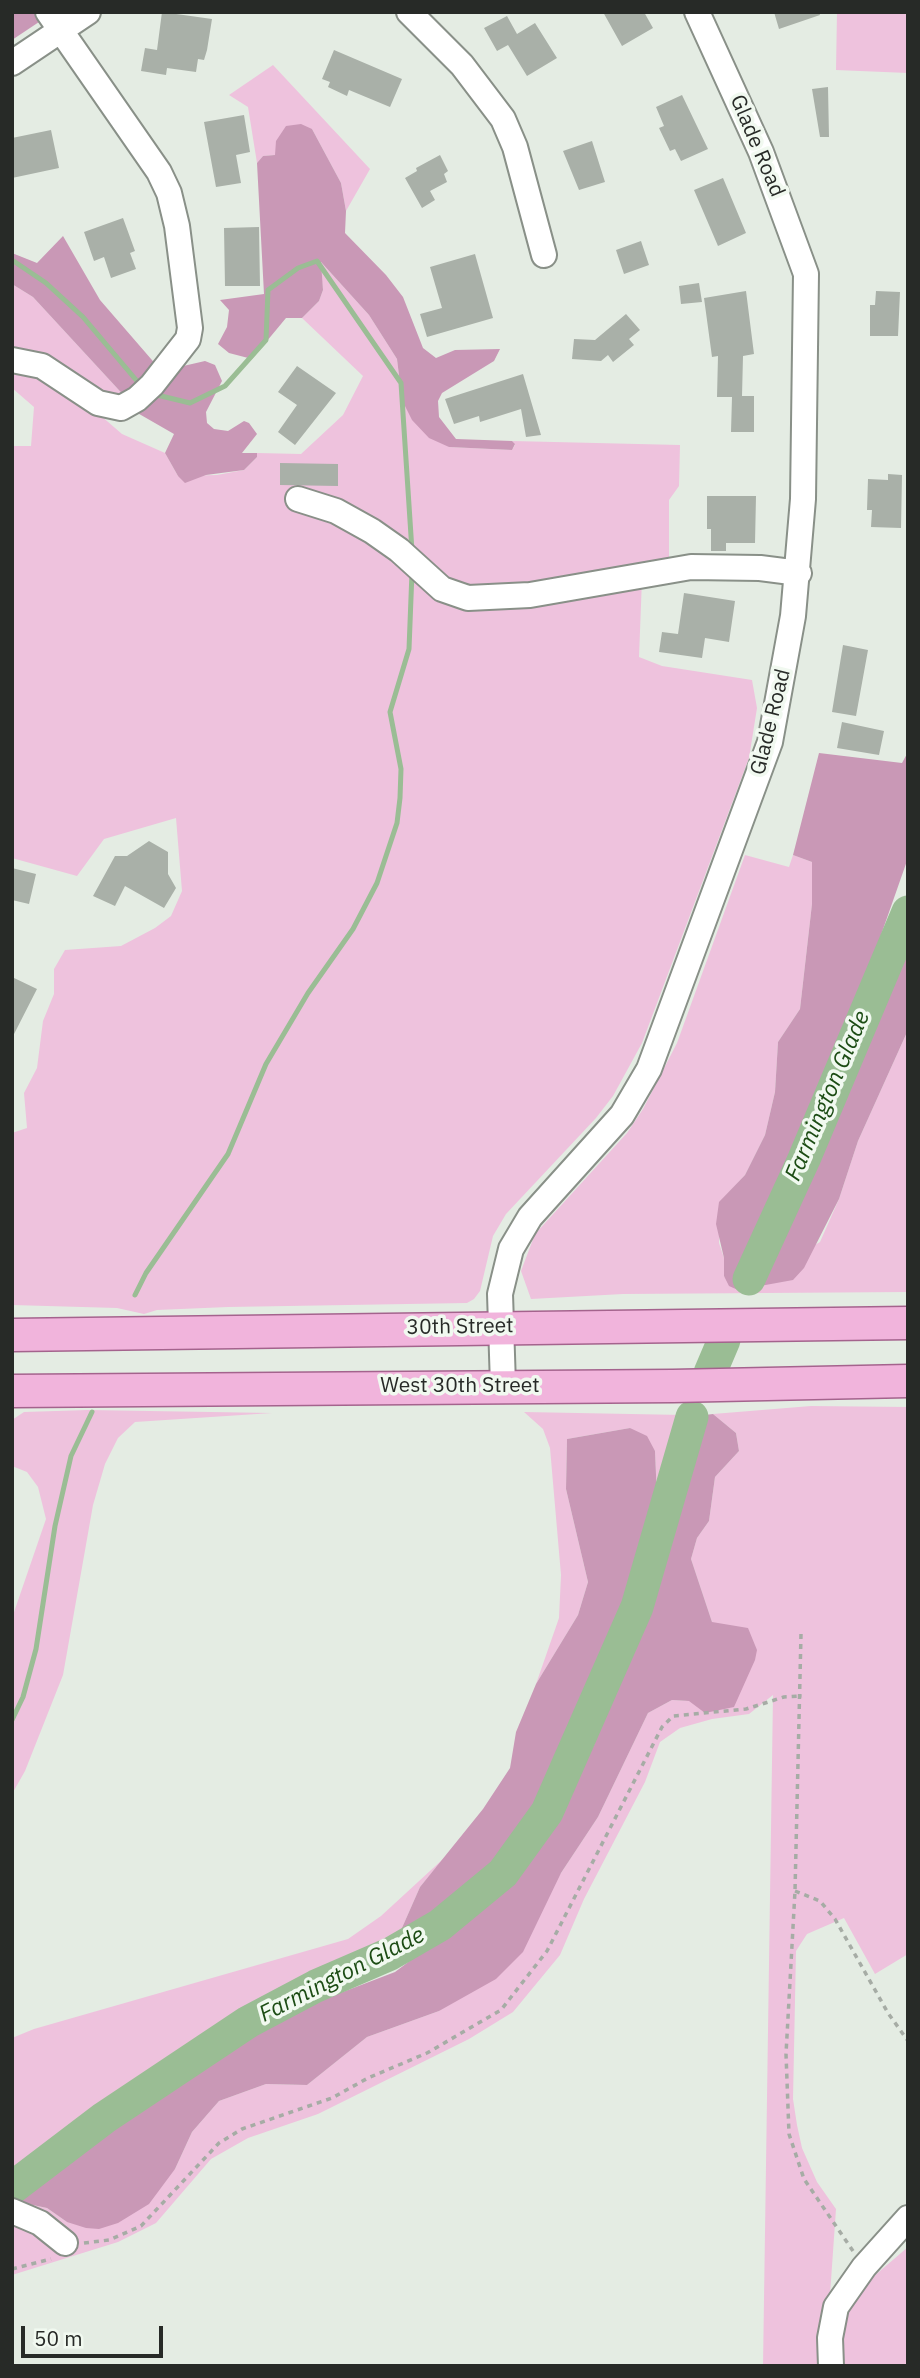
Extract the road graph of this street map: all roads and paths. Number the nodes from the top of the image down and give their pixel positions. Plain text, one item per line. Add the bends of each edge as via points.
1 (88, 12) edge
2 (410, 12) edge
3 (697, 12) edge
4 (55, 21) edge
5 (12, 62) edge
6 (544, 255) dead end
7 (12, 360) edge
8 (298, 499) dead end
9 (799, 573) junction
10 (908, 1323) edge
11 (500, 1327) junction
12 (12, 1335) edge
13 (908, 1381) edge
14 (503, 1385) junction
15 (12, 1391) edge
16 (802, 1634) dead end
17 (802, 1696) junction
18 (795, 1892) junction
19 (908, 2041) edge
20 (12, 2211) edge
21 (908, 2218) edge
22 (65, 2243) junction
23 (864, 2267) junction
24 (12, 2269) edge
25 (831, 2366) edge

1 - 4 street
2 - 6 street via 462,65 503,119
3 - 9 street, Glade Road via 761,152 806,274
4 - 5 street
4 - 7 street via 169,193 190,328 188,339 152,385 121,408 98,402 42,366
8 - 9 street via 336,511 372,531 442,589 468,598 530,595 691,567
9 - 11 street, Glade Road via 770,742 665,1032 622,1115 515,1237 502,1280
10 - 11 main road, 30th Street
11 - 12 main road, 30th Street
11 - 14 street, Glade Road
13 - 14 main road, West 30th Street
14 - 15 main road, West 30th Street
16 - 17 path
17 - 18 path
17 - 22 path via 746,1709 673,1716 662,1727 547,1951 501,2010 427,2053 332,2098 242,2129 219,2143 141,2226 95,2244
18 - 19 path via 820,1901 835,1919
18 - 23 path via 786,2054 789,2134 804,2179
20 - 22 street via 40,2223
21 - 23 street
22 - 24 path via 59,2256
23 - 25 street via 836,2307

